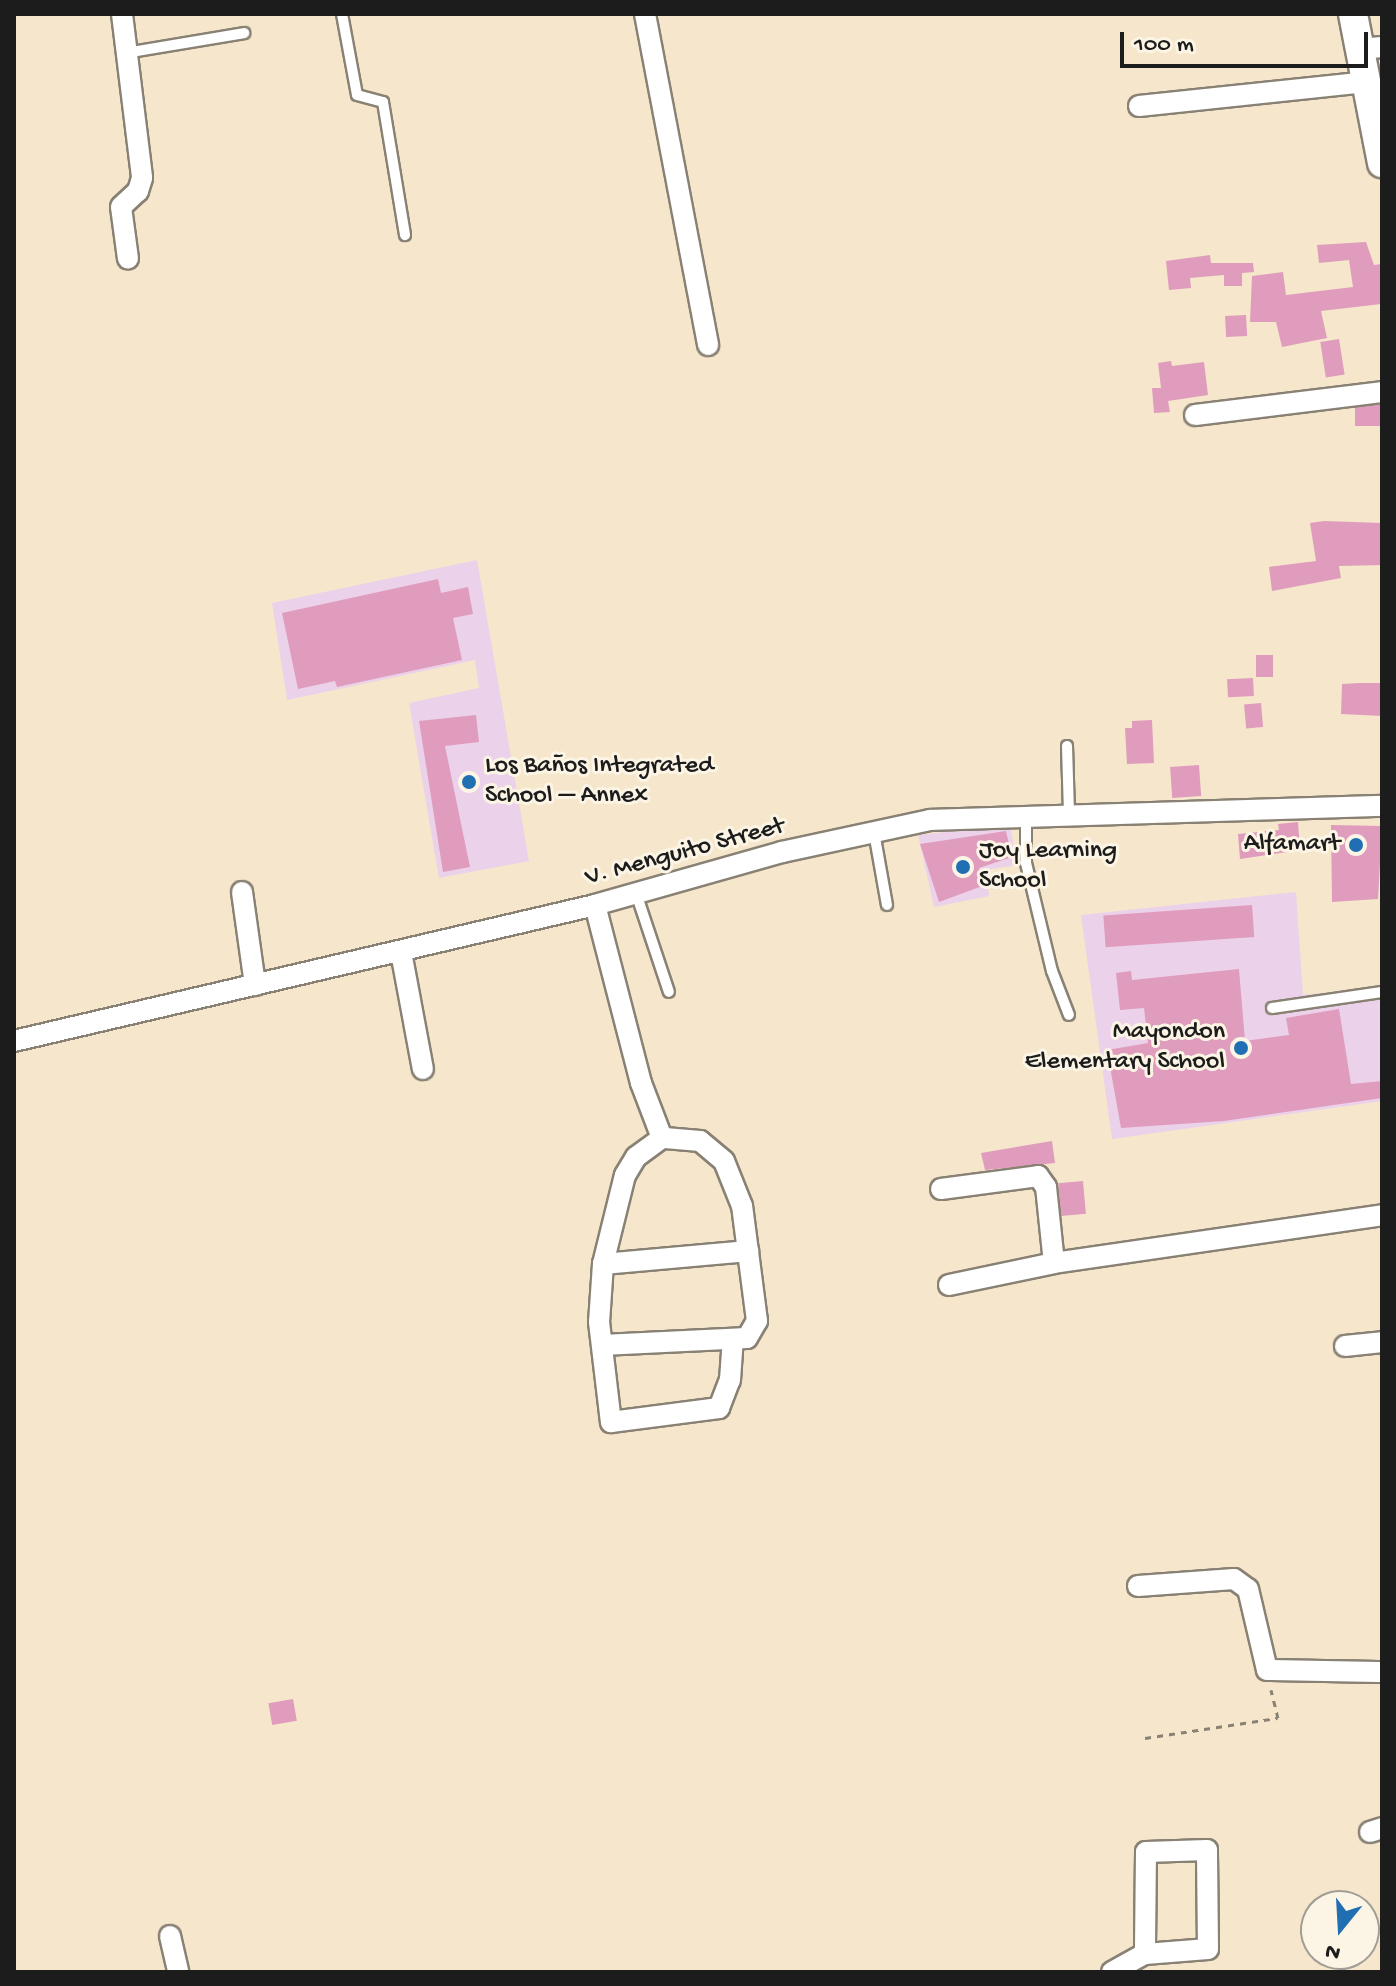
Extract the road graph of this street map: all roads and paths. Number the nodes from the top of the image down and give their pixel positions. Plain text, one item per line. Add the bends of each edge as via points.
1 (122, 14) edge
2 (342, 14) edge
3 (645, 14) edge
4 (1353, 14) edge
5 (244, 33) dead end
6 (1371, 48) edge
7 (125, 53) junction
8 (1366, 82) junction
9 (1139, 106) dead end
10 (1382, 163) edge
11 (405, 235) dead end
12 (128, 259) dead end
13 (708, 345) dead end
14 (1382, 392) edge
15 (1195, 415) dead end
16 (1067, 746) dead end
17 (1382, 806) edge
18 (1069, 813) junction
19 (1026, 814) junction
20 (873, 830) junction
21 (635, 891) junction
22 (242, 892) dead end
23 (595, 905) junction
24 (887, 905) dead end
25 (401, 952) junction
26 (255, 985) junction
27 (669, 992) dead end
28 (1382, 992) edge
29 (1272, 1008) dead end
30 (1069, 1015) dead end
31 (14, 1041) edge
32 (423, 1069) dead end
33 (662, 1138) junction
34 (941, 1189) dead end
35 (1382, 1215) edge
36 (748, 1251) junction
37 (1054, 1263) junction
38 (603, 1264) junction
39 (949, 1285) dead end
40 (733, 1341) junction
41 (1382, 1342) edge
42 (602, 1345) junction
43 (1345, 1346) dead end
44 (1138, 1586) dead end
45 (1267, 1670) junction
46 (1382, 1672) edge
47 (1145, 1738) dead end
48 (170, 1936) dead end
49 (1137, 1962) edge
50 (178, 1972) edge
51 (1112, 1972) edge

1 - 7 street
2 - 11 lane via 357,95 383,102
3 - 13 street
4 - 6 street
5 - 7 lane
6 - 8 street
7 - 12 street via 142,178 138,191 121,207
8 - 9 street
8 - 10 street
14 - 15 street
16 - 18 lane
17 - 18 street, V. Menguito Street
18 - 19 street, V. Menguito Street
19 - 20 street, V. Menguito Street via 930,820
19 - 30 lane via 1026,863 1052,971
20 - 21 street, V. Menguito Street
20 - 24 lane
21 - 23 street, V. Menguito Street
21 - 27 lane
22 - 26 street
23 - 25 street, V. Menguito Street
23 - 33 street via 641,1083
25 - 26 street, V. Menguito Street
25 - 32 street
26 - 31 street, V. Menguito Street
28 - 29 lane
33 - 36 street via 700,1141 724,1161 742,1206
33 - 38 street via 636,1157 625,1175
34 - 37 street via 1038,1176 1046,1187
35 - 37 street
36 - 38 street
36 - 40 street via 757,1321 747,1338
37 - 39 street
38 - 42 street
40 - 42 street
40 - 42 street via 730,1380 719,1408 611,1422
41 - 43 street
44 - 45 street via 1234,1579 1248,1589
45 - 46 street
45 - 47 path via 1278,1718
48 - 50 street
49 - 49 street via 1208,1949 1207,1850 1146,1852
49 - 51 street

